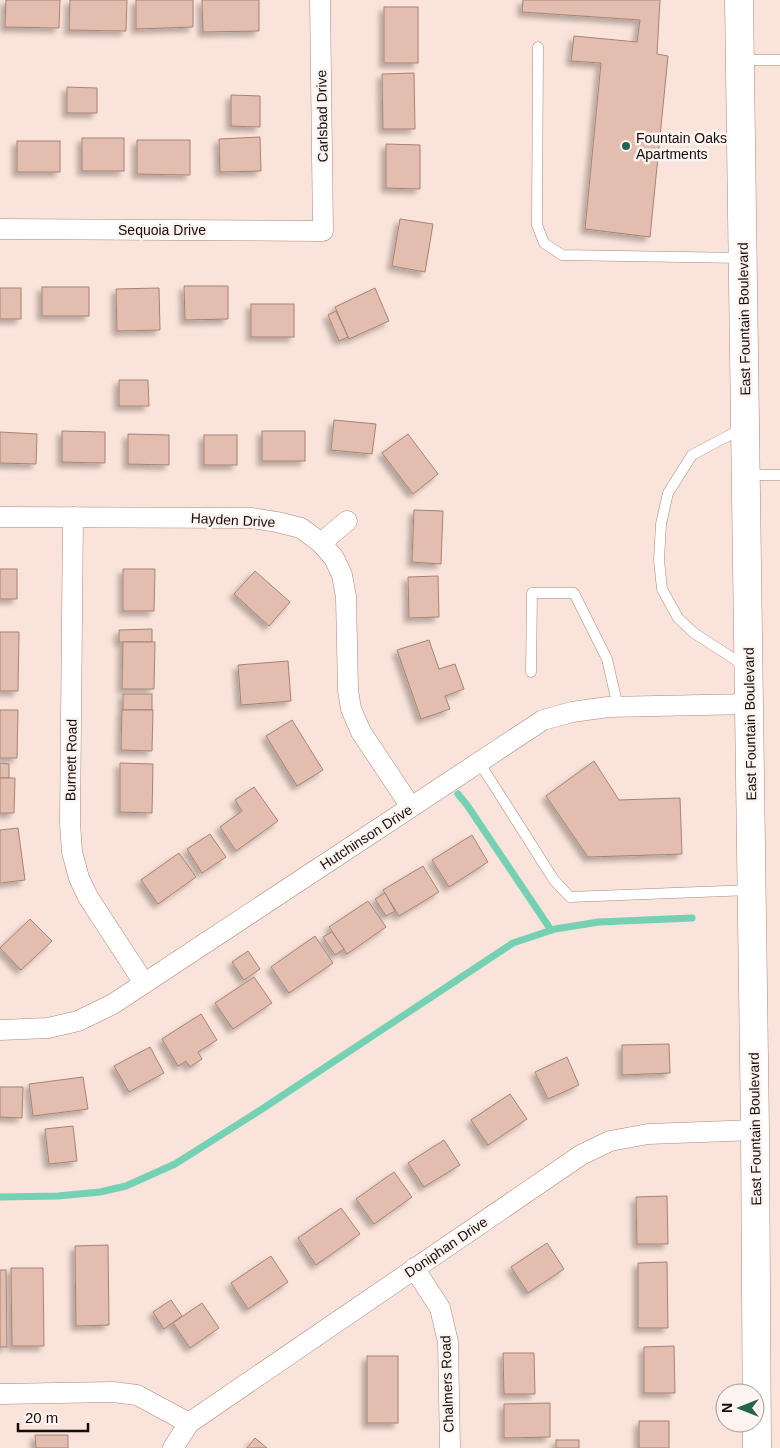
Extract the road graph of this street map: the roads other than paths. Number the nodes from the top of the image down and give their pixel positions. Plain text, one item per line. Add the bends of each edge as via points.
1 (320, 0) edge
2 (739, 0) edge
3 (538, 48) dead end
4 (740, 60) junction
5 (780, 60) edge
6 (0, 229) edge
7 (323, 231) joint
8 (743, 258) junction
9 (746, 426) junction
10 (746, 475) junction
11 (780, 476) edge
12 (0, 517) edge
13 (73, 517) junction
14 (347, 521) dead end
15 (321, 543) junction
16 (749, 668) junction
17 (531, 672) dead end
18 (750, 704) junction
19 (618, 707) junction
20 (479, 762) junction
21 (411, 807) junction
22 (752, 890) junction
23 (144, 983) junction
24 (0, 1030) edge
25 (755, 1130) junction
26 (414, 1268) junction
27 (0, 1394) edge
28 (189, 1423) junction
29 (173, 1448) edge
30 (450, 1448) edge
31 (757, 1448) edge

1 - 7 street, Carlsbad Drive
2 - 4 main road, East Fountain Boulevard
3 - 8 lane via 538,225 544,243 562,255
4 - 5 lane
4 - 8 main road, East Fountain Boulevard
6 - 7 street, Sequoia Drive
8 - 9 main road, East Fountain Boulevard
9 - 10 main road, East Fountain Boulevard
9 - 16 lane via 692,455 668,493 661,524 659,560 662,589 678,618 694,633
10 - 11 lane
10 - 16 main road, East Fountain Boulevard
12 - 13 street, Hayden Drive
13 - 15 street, Hayden Drive via 252,518 301,528
13 - 23 street, Burnett Road via 72,852 88,897
14 - 15 street
15 - 21 street, Hayden Drive via 334,558 342,575 346,597 351,709 361,732
16 - 18 main road, East Fountain Boulevard
17 - 19 lane via 532,593 574,593 607,659
18 - 19 street, Hutchinson Drive
18 - 22 main road, East Fountain Boulevard
19 - 20 street, Hutchinson Drive via 572,712 543,720
20 - 21 street, Hutchinson Drive
20 - 22 lane via 554,880 570,897
21 - 23 street, Hutchinson Drive
22 - 25 main road, East Fountain Boulevard
23 - 24 street, Hutchinson Drive via 113,1004 78,1021 48,1028
25 - 26 street, Doniphan Drive via 648,1134 610,1141 581,1155
25 - 31 main road, East Fountain Boulevard
26 - 28 street, Doniphan Drive
26 - 30 street, Chalmers Road via 440,1308 448,1342
27 - 28 street via 113,1392 137,1395
28 - 29 street, Doniphan Drive

